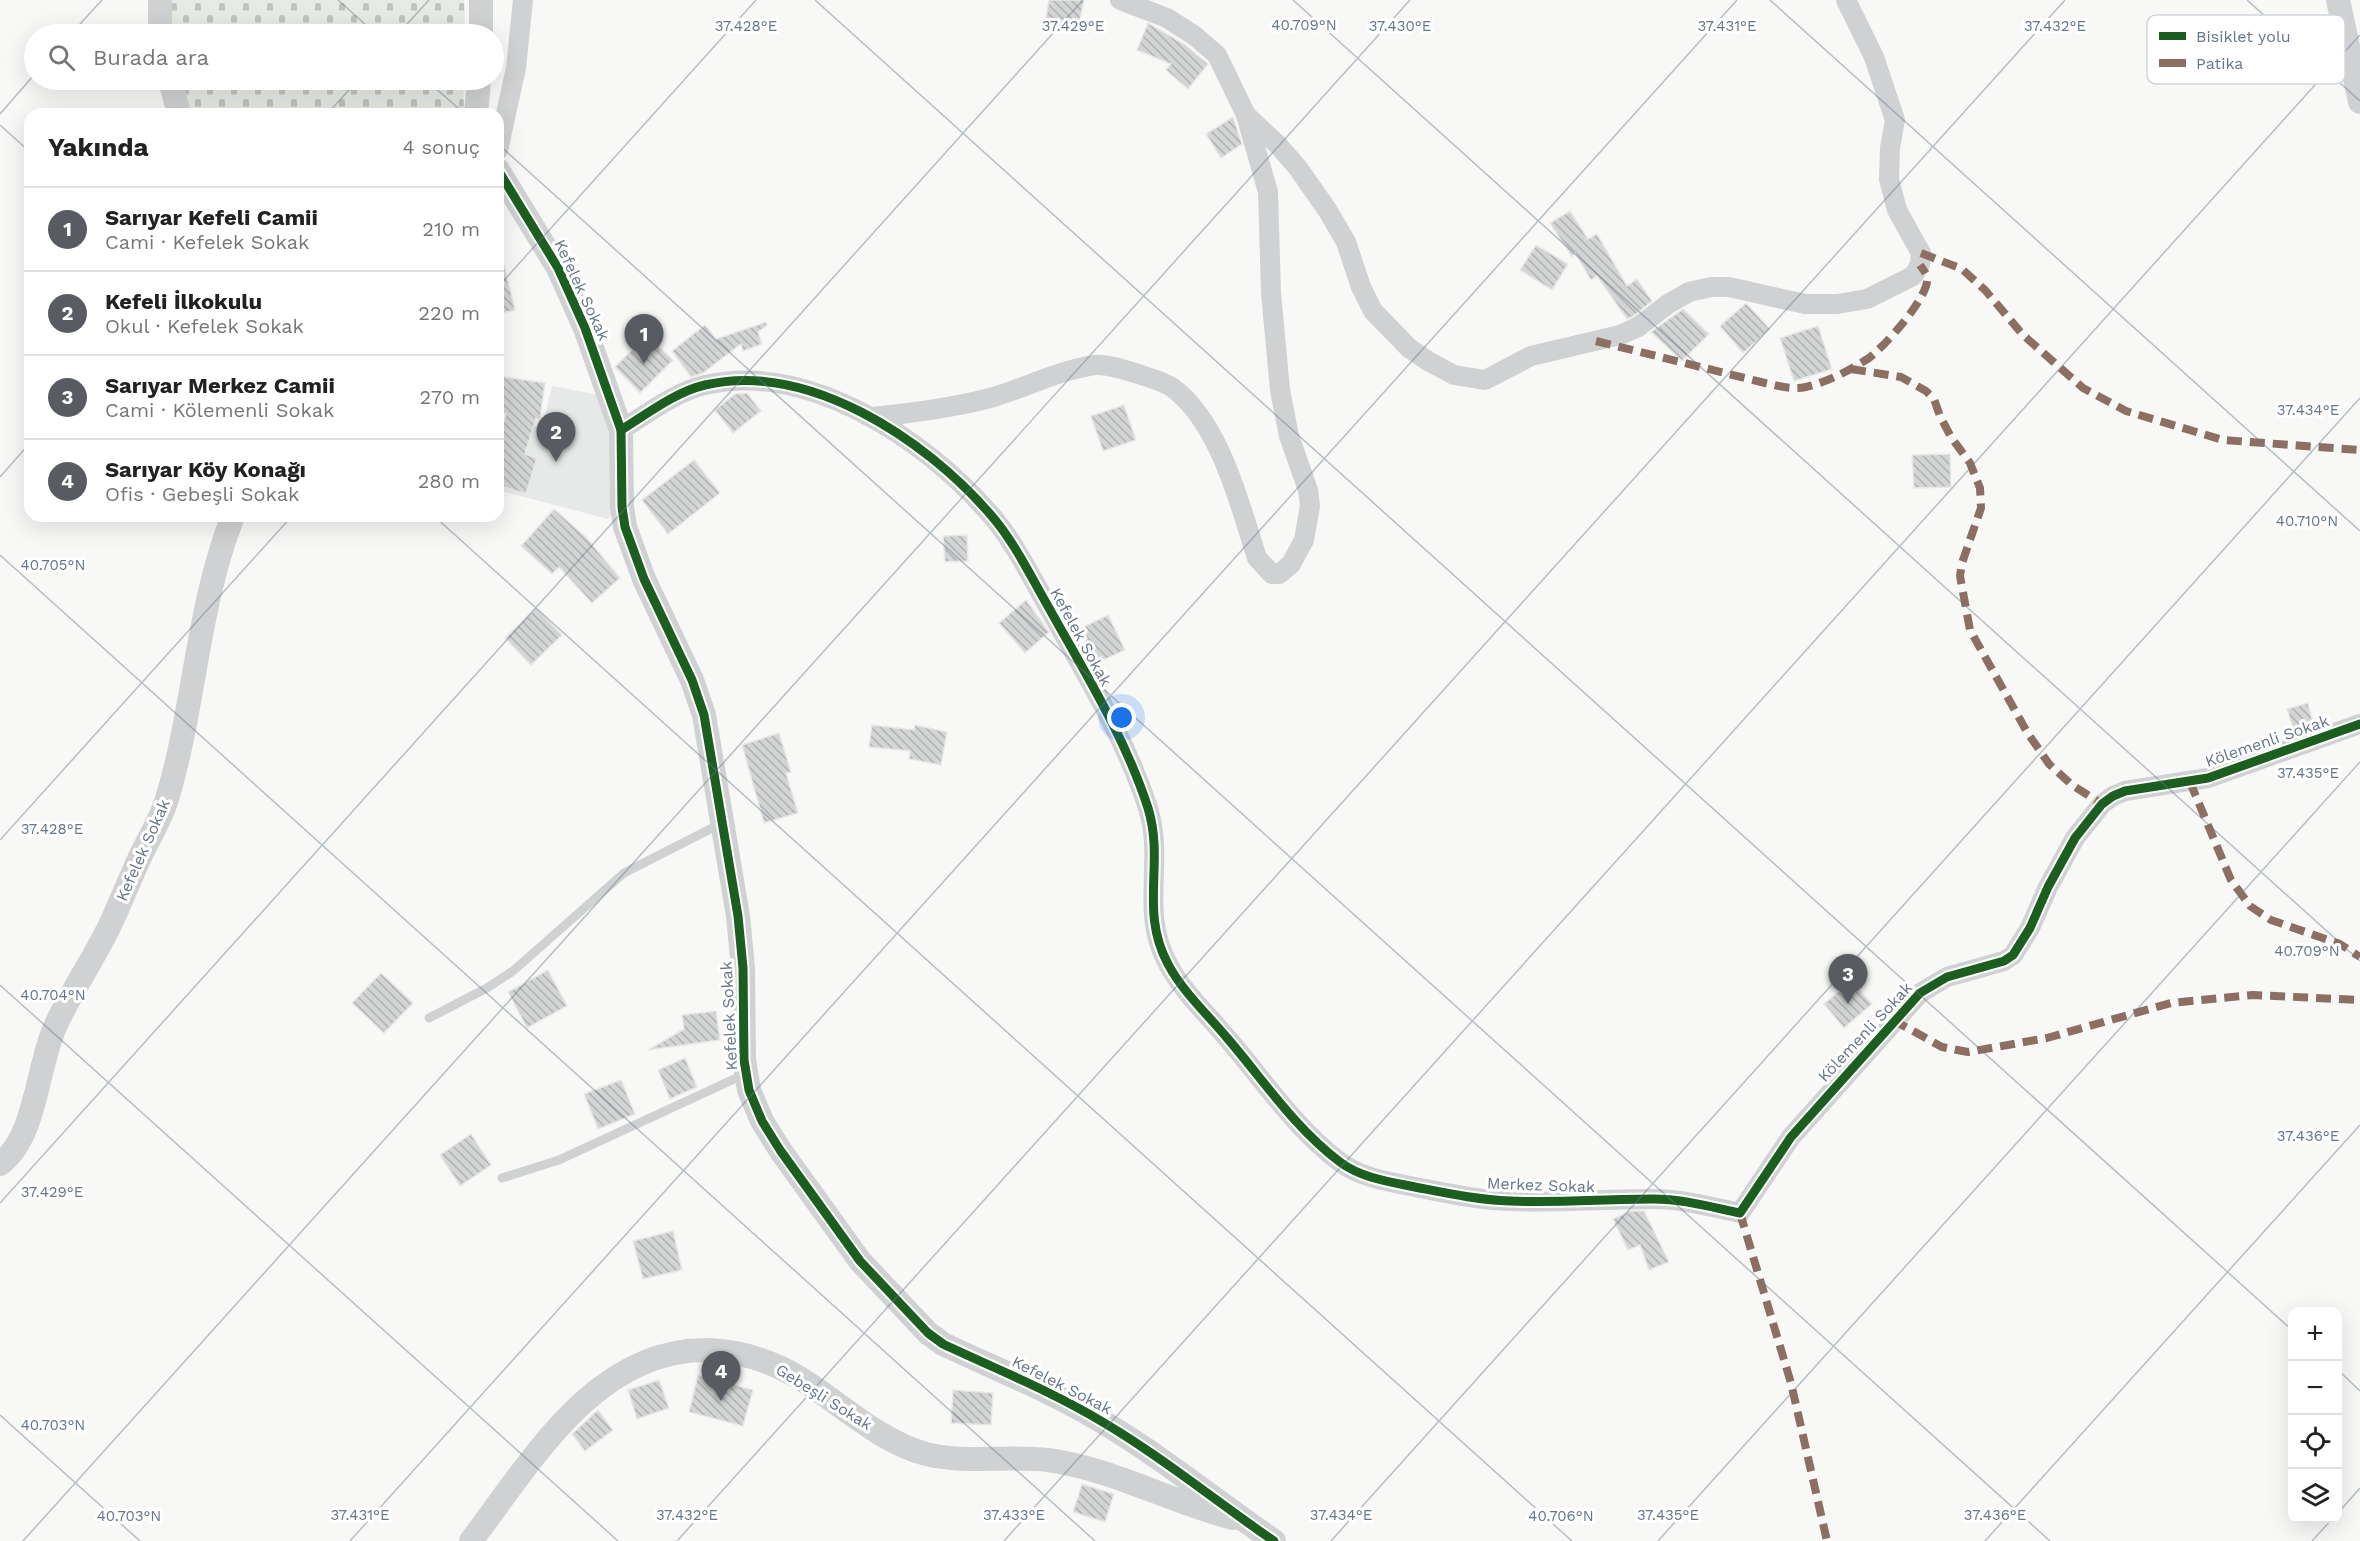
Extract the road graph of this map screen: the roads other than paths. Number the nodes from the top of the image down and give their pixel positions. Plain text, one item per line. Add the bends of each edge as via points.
1 (160, 0) edge
2 (481, 0) edge
3 (523, 0) edge
4 (1120, 0) edge
5 (1846, 0) edge
6 (2338, 0) edge
7 (2341, 15) edge
8 (160, 24) edge
9 (481, 24) edge
10 (2345, 32) edge
11 (173, 90) edge
12 (478, 90) edge
13 (2360, 102) edge
14 (177, 108) edge
15 (477, 108) edge
16 (1246, 115) junction
17 (504, 123) edge
18 (504, 180) edge
19 (873, 417) junction
20 (621, 430) junction
21 (231, 522) edge
22 (2360, 724) edge
23 (722, 823) junction
24 (429, 1018) dead end
25 (746, 1073) junction
26 (0, 1164) edge
27 (1345, 1166) joint
28 (502, 1178) dead end
29 (1740, 1213) joint
30 (1245, 1521) junction
31 (471, 1541) edge
32 (1274, 1541) edge

1 - 8 street
2 - 9 street
3 - 17 street via 516,68
4 - 16 street via 1167,18 1217,55
5 - 16 street via 1874,57 1895,120 1889,179 1897,210 1921,253 1913,276 1867,298 1837,304 1805,304 1729,287 1689,292 1620,335 1531,356 1485,381 1454,375 1428,361 1409,348 1373,311 1346,242 1328,211 1285,152
6 - 7 street
10 - 13 street
11 - 14 street
12 - 15 street
16 - 19 street via 1268,192 1271,294 1280,390 1288,436 1310,506 1304,540 1291,564 1279,574 1272,574 1257,558 1234,483 1204,424 1186,399 1171,386 1153,379 1099,365 959,405
18 - 20 street, Kefelek Sokak via 558,268 585,328
19 - 20 street, Kefelek Sokak via 833,398 784,382 747,379 702,385
19 - 27 street, Kefelek Sokak via 966,488 993,517 1018,556 1133,766 1150,814 1156,858 1152,923 1169,967 1291,1117
20 - 23 street, Kefelek Sokak via 625,527 704,715
21 - 26 street, Kefelek Sokak via 209,591 179,757 166,802 110,925 54,1028 20,1143
22 - 29 street, Kölemenli Sokak via 2208,778 2126,791 2102,804 2062,862 2013,955 1947,977 1920,993 1791,1137
23 - 24 lane via 624,873 513,971
23 - 25 street, Kefelek Sokak via 738,916
25 - 28 lane, Kefelek Sokak via 559,1161
25 - 30 street, Kefelek Sokak via 762,1121 780,1150 860,1261 928,1333 943,1344 1056,1395 1106,1423
27 - 29 street, Merkez Sokak via 1366,1176 1406,1185 1506,1202 1656,1199
30 - 31 street, Gebeşli Sokak via 1191,1507 1100,1471 1046,1460 989,1461 926,1454 891,1439 770,1362 736,1351 684,1350 652,1358 630,1369 604,1384 575,1410
30 - 32 street

